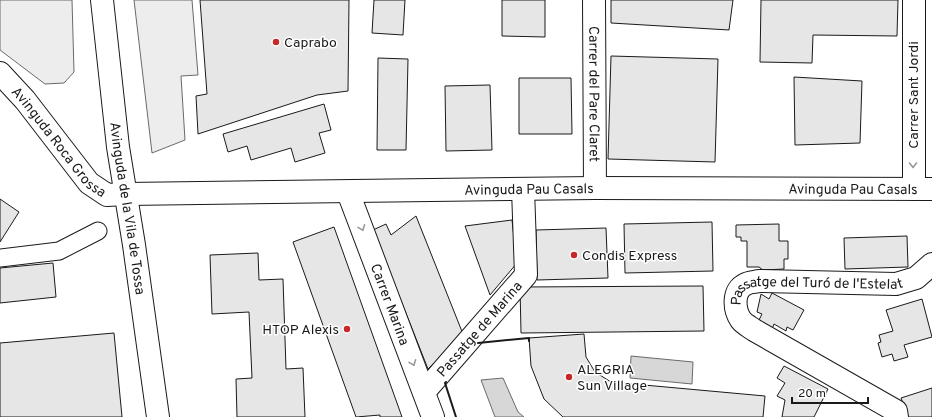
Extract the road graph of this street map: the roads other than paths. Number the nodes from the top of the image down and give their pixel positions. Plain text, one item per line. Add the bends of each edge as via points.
1 (102, 0) edge
2 (594, 0) edge
3 (914, 0) edge
4 (0, 74) edge
5 (595, 188) junction
6 (523, 189) junction
7 (923, 189) edge
8 (348, 192) junction
9 (126, 194) junction
10 (98, 231) dead end
11 (0, 258) edge
12 (932, 264) edge
13 (424, 392) junction
14 (160, 412) edge
15 (433, 417) edge
16 (897, 417) edge

1 - 9 street, Avinguda de la Vila de Tossa via 118,147
2 - 5 street, Carrer del Pare Claret
3 -> 7 street, Carrer Sant Jordi
4 - 9 street, Avinguda Roca Grossa via 25,100 88,183 107,194
5 - 6 street, Avinguda Pau Casals
5 - 7 street, Avinguda Pau Casals
6 - 8 street, Avinguda Pau Casals
6 - 13 street, Passatge de Marina via 526,275
8 - 9 street, Avinguda Pau Casals
8 -> 13 street, Carrer Marina
9 - 14 street, Avinguda de la Vila de Tossa
10 - 11 street via 59,251
12 - 16 street, Passatge del Turó de l'Estelat via 916,278 896,284 759,281 746,284 738,291 736,298 735,309 742,322 896,411
13 - 15 street, Carrer Marina

